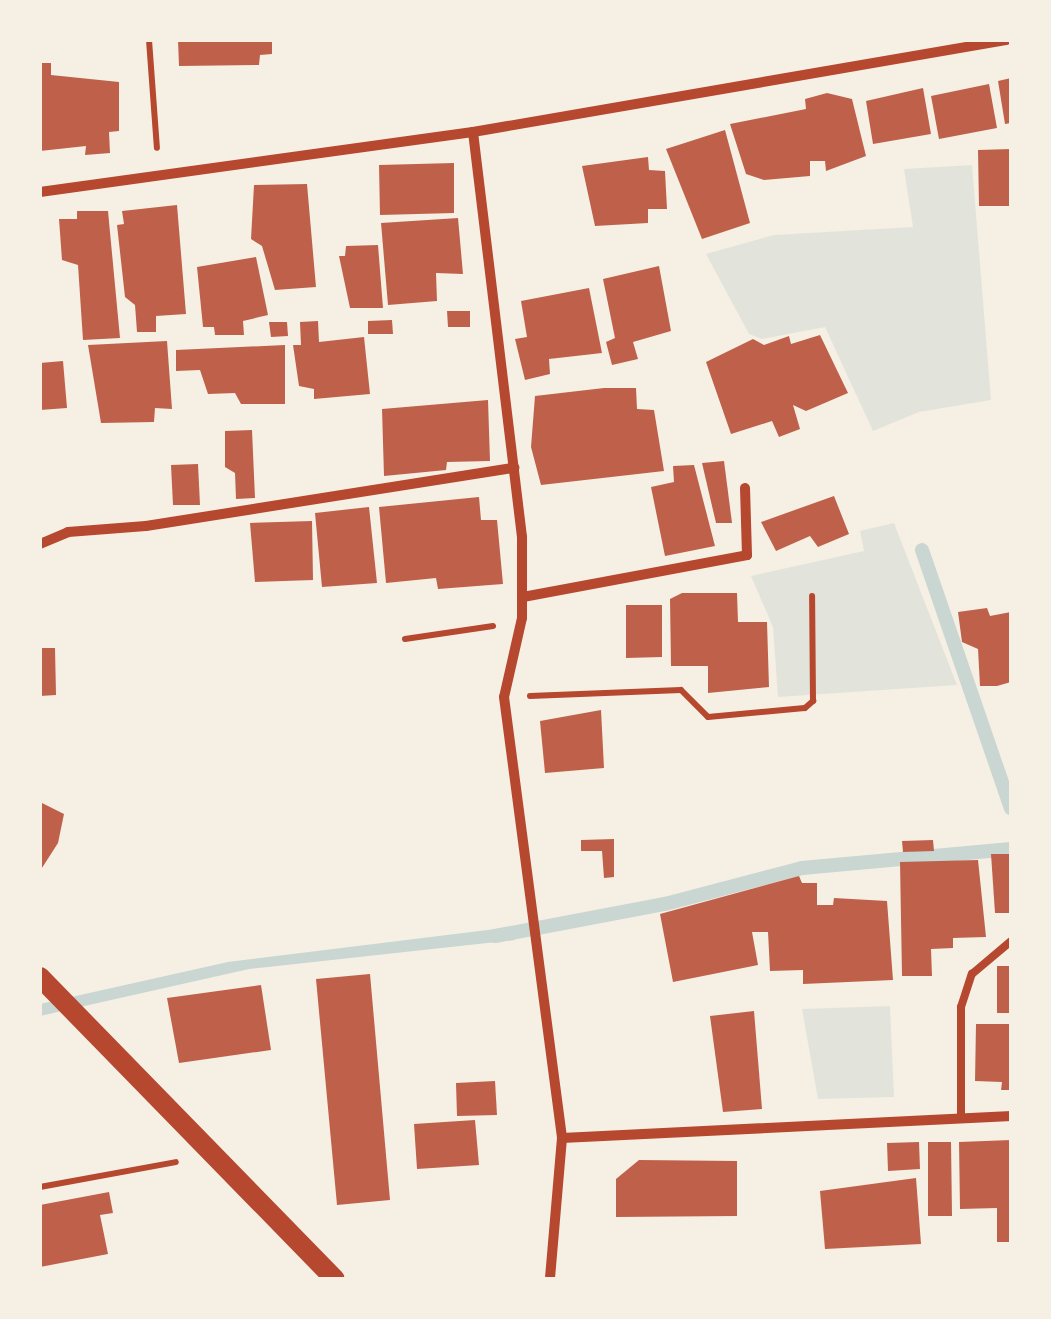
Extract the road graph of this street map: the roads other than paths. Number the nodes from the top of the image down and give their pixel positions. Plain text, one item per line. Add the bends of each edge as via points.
1 (1007, 40) edge
2 (473, 132) junction
3 (40, 192) edge
4 (514, 468) junction
5 (745, 488) dead end
6 (40, 544) edge
7 (523, 597) junction
8 (1011, 941) edge
9 (40, 977) edge
10 (1011, 1116) edge
11 (961, 1119) junction
12 (562, 1138) junction
13 (335, 1279) edge
14 (550, 1279) edge

1 - 2 street
2 - 3 street
2 - 4 street
4 - 6 street via 146,526 68,532
4 - 7 street
5 - 7 street via 747,556
7 - 12 street via 504,697
8 - 11 lane via 972,974 961,1007
9 - 13 main road
10 - 11 street
11 - 12 street
12 - 14 street

